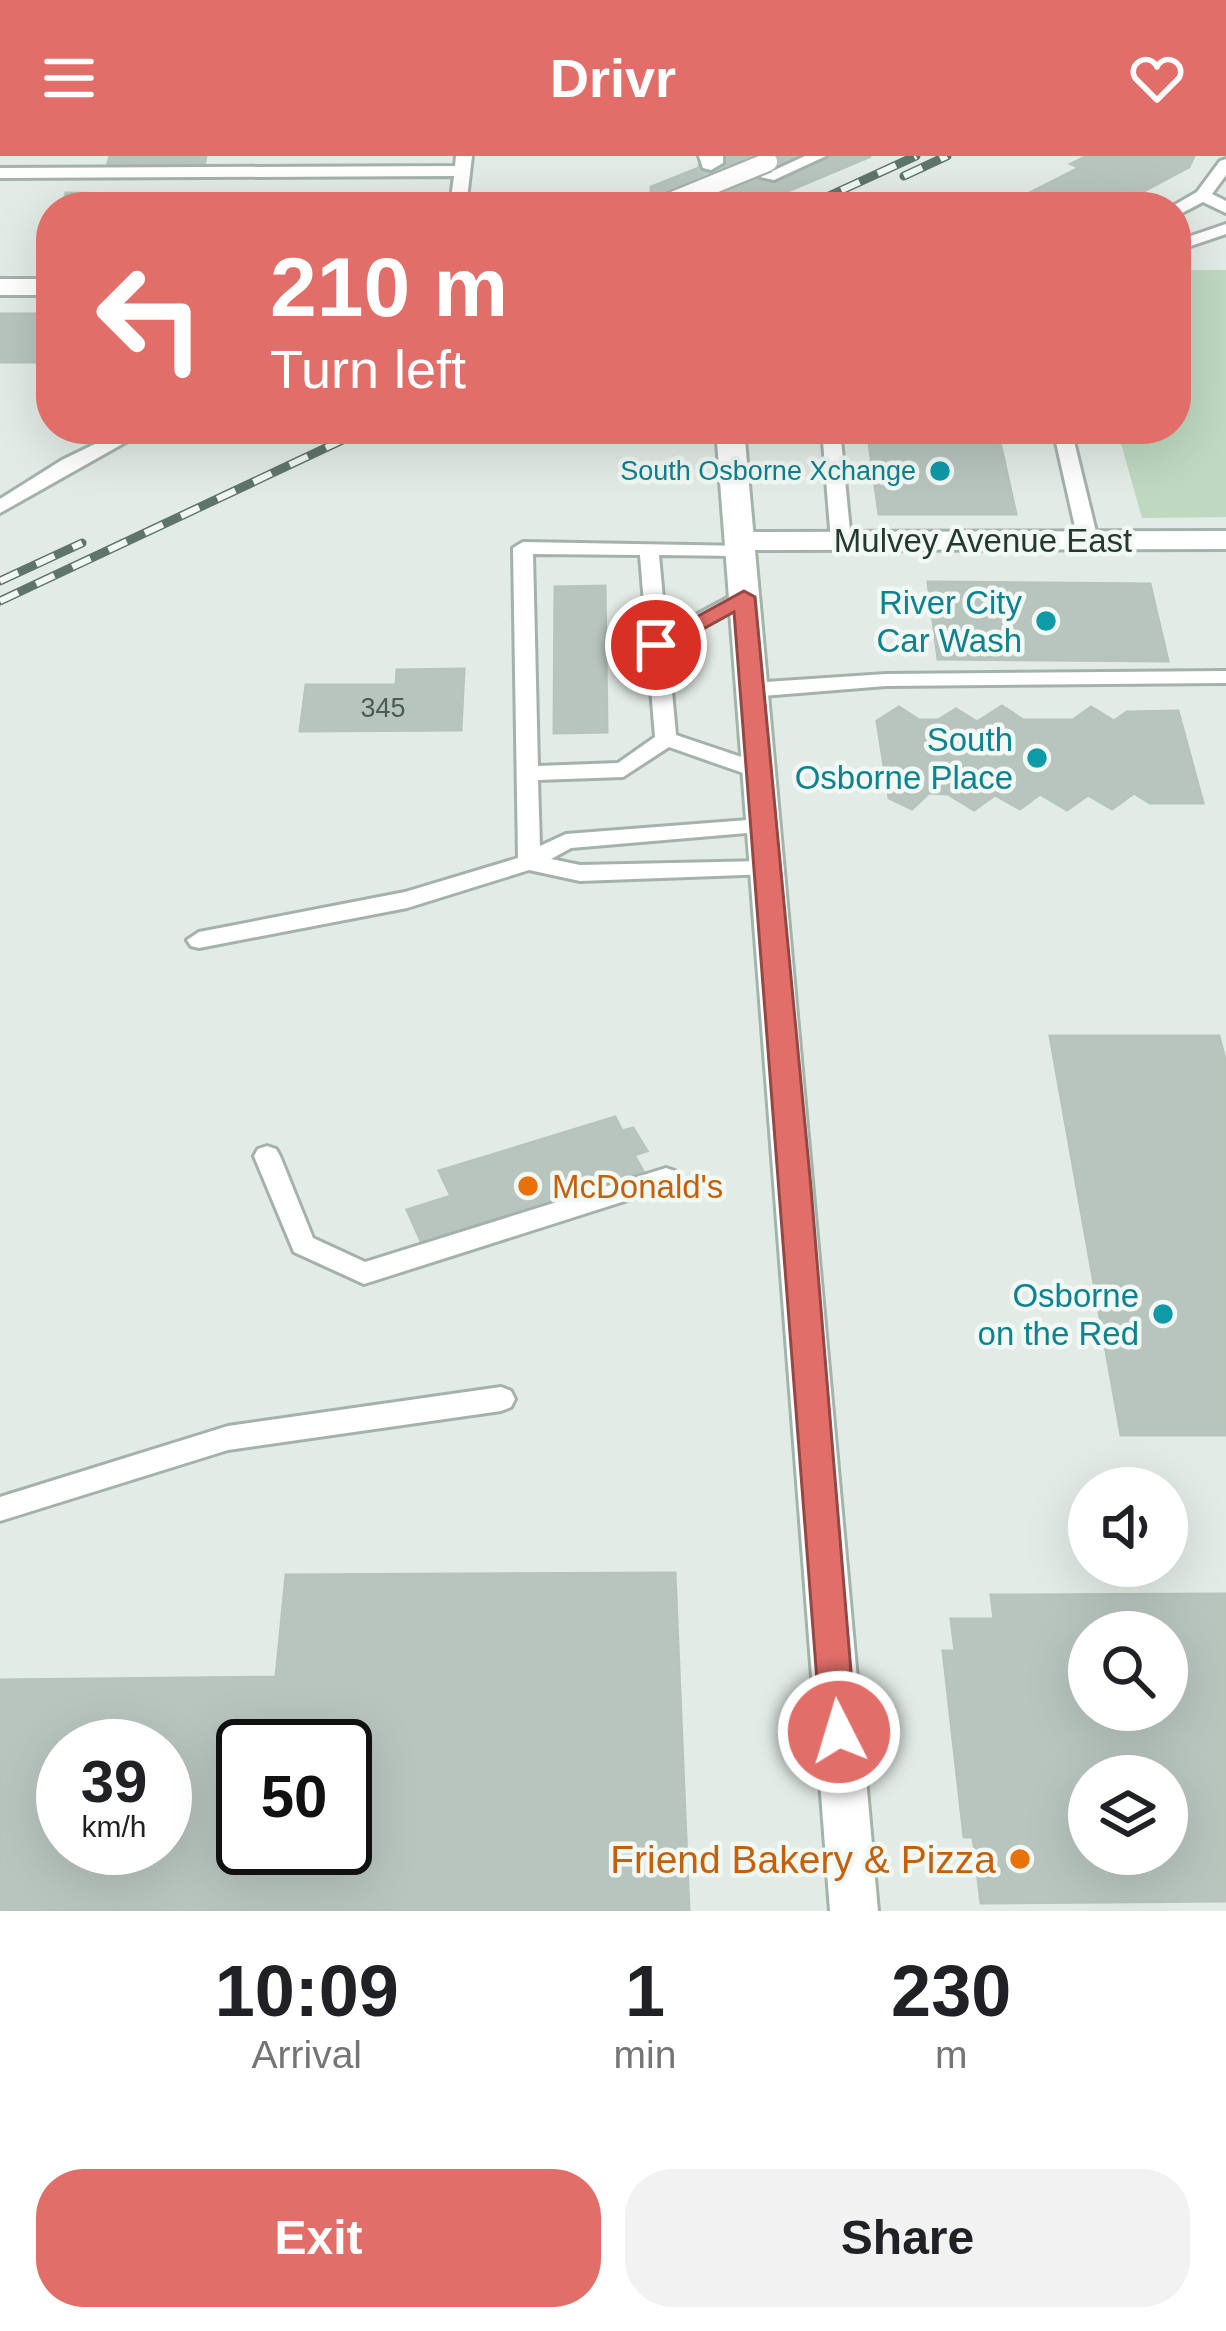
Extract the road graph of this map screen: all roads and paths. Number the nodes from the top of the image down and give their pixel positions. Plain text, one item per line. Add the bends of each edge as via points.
1 (818, 156) edge
2 (464, 164) edge
3 (1226, 164) edge
4 (773, 165) edge
5 (0, 173) edge
6 (699, 192) edge
7 (724, 192) edge
8 (1203, 194) junction
9 (1191, 202) edge
10 (1226, 208) edge
11 (1226, 229) edge
12 (1191, 241) edge
13 (0, 287) edge
14 (36, 287) edge
15 (109, 444) edge
16 (731, 444) edge
17 (832, 444) edge
18 (1066, 444) edge
19 (0, 507) edge
20 (1088, 540) junction
21 (1226, 540) edge
22 (841, 541) junction
23 (740, 545) junction
24 (649, 549) junction
25 (744, 597) junction
26 (656, 645) junction
27 (1226, 677) edge
28 (751, 690) junction
29 (666, 739) junction
30 (757, 770) junction
31 (527, 773) junction
32 (761, 826) junction
33 (529, 862) junction
34 (765, 868) junction
35 (199, 940) dead end
36 (266, 1156) dead end
37 (666, 1178) dead end
38 (501, 1399) dead end
39 (0, 1509) edge
40 (854, 1911) edge

1 - 4 lane
2 - 5 lane
3 - 8 lane
4 - 6 lane, bridge
4 - 7 lane
8 - 9 lane
8 - 10 lane
11 - 12 lane
13 - 14 main road
15 - 19 lane
16 - 23 main road
17 - 22 lane
18 - 20 lane
20 - 21 main road, Mulvey Avenue East
20 - 22 main road, Mulvey Avenue East
22 - 23 main road, Mulvey Avenue East
23 - 24 lane
23 - 25 main road
24 - 26 lane
24 - 31 lane via 523,548
25 - 26 lane
25 - 28 main road
26 - 29 lane
27 - 28 lane via 886,680
28 - 30 main road
29 - 30 lane
29 - 31 lane via 623,770
30 - 32 main road
31 - 33 lane
32 - 33 lane via 566,841
32 - 34 main road
33 - 34 lane via 580,873
33 - 35 lane via 406,900
34 - 40 main road
36 - 37 lane via 303,1245 364,1273
38 - 39 lane via 228,1438

